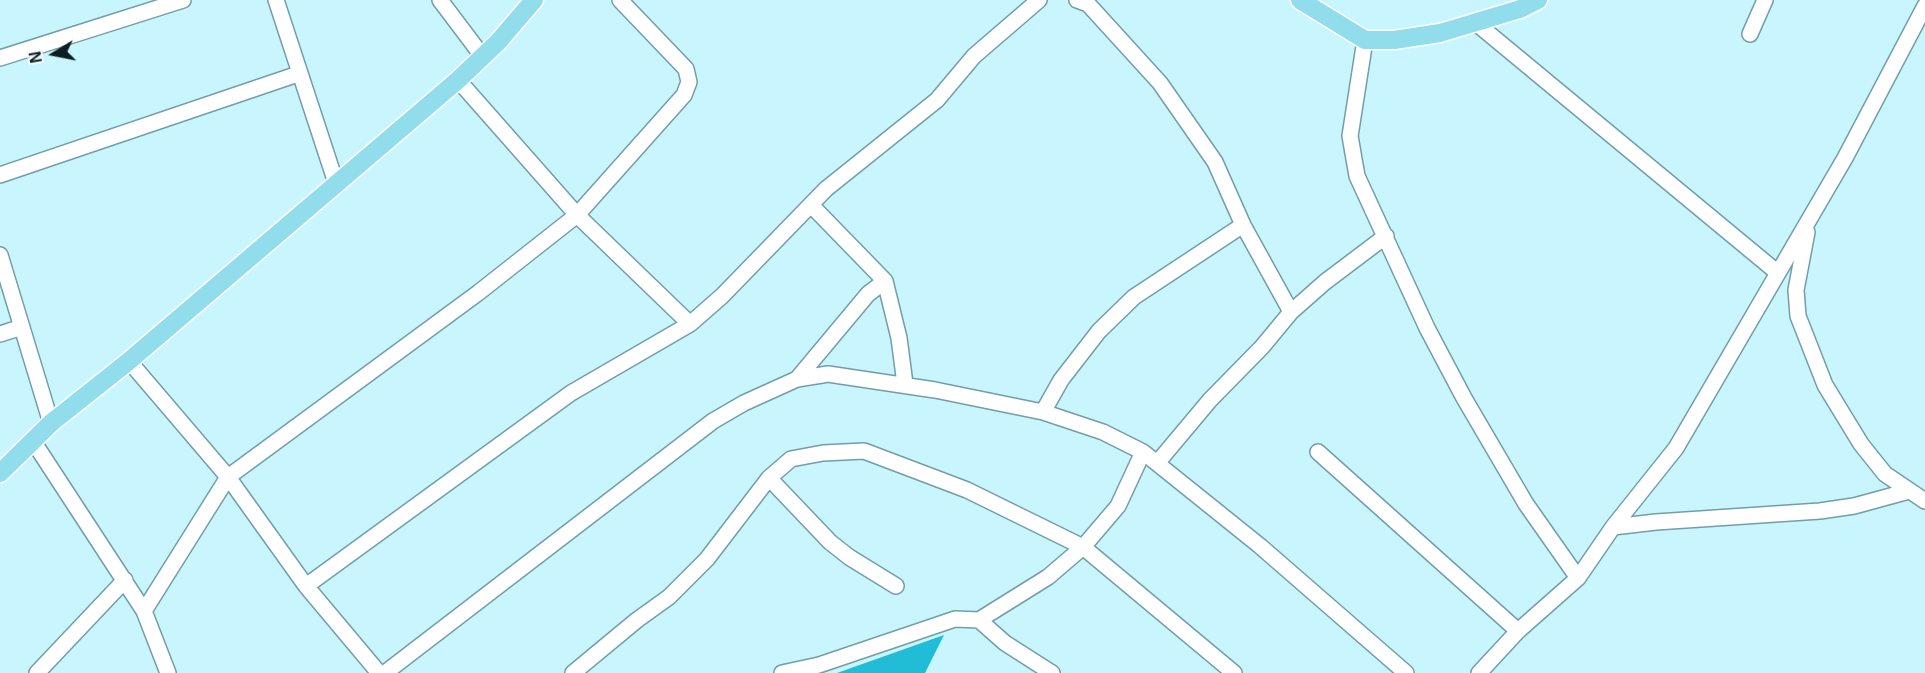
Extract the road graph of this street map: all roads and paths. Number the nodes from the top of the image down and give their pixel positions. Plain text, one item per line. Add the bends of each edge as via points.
1 (183, 0) edge
2 (276, 0) edge
3 (440, 0) edge
4 (534, 0) edge
5 (620, 0) edge
6 (1039, 0) edge
7 (1077, 0) edge
8 (1300, 0) edge
9 (1538, 0) edge
10 (1765, 0) edge
11 (1516, 5) edge
12 (1925, 6) edge
13 (1476, 23) junction
14 (1750, 34) dead end
15 (1365, 40) junction
16 (483, 57) junction
17 (0, 58) edge
18 (298, 74) junction
19 (458, 80) junction
20 (0, 175) edge
21 (336, 183) junction
22 (812, 206) junction
23 (578, 215) junction
24 (1810, 218) junction
25 (1243, 225) junction
26 (1386, 236) junction
27 (0, 255) edge
28 (1778, 273) junction
29 (885, 281) junction
30 (1291, 312) junction
31 (690, 324) junction
32 (22, 327) junction
33 (0, 334) edge
34 (129, 362) junction
35 (797, 379) junction
36 (905, 384) junction
37 (1043, 412) junction
38 (51, 423) junction
39 (33, 441) junction
40 (1143, 452) junction
41 (1318, 452) dead end
42 (1158, 462) junction
43 (0, 473) edge
44 (228, 477) junction
45 (769, 478) junction
46 (1909, 491) junction
47 (1925, 501) edge
48 (1613, 527) junction
49 (1083, 547) junction
50 (1578, 578) junction
51 (125, 580) junction
52 (306, 586) junction
53 (896, 586) dead end
54 (144, 611) junction
55 (979, 620) junction
56 (1518, 631) junction
57 (37, 673) edge
58 (168, 673) edge
59 (379, 673) edge
60 (385, 673) edge
61 (573, 673) edge
62 (782, 673) edge
63 (1052, 673) edge
64 (1234, 673) edge
65 (1406, 673) edge
66 (1479, 673) edge

1 - 17 street
2 - 18 street
3 - 16 street
4 - 16 main road
5 - 23 street via 686,69 689,82 684,94
6 - 22 street via 974,57 937,100 826,189
7 - 25 street via 1088,4 1160,83 1215,162
8 - 15 main road
9 - 11 main road
10 - 14 street
11 - 13 main road
12 - 24 street
13 - 15 main road via 1417,36
13 - 28 street
15 - 26 street via 1350,136 1352,155 1357,176
16 - 19 main road
18 - 20 street
18 - 21 street
19 - 21 main road
19 - 23 street
21 - 34 main road
22 - 29 street
22 - 31 street
23 - 31 street
23 - 44 street via 478,294
24 - 28 street
24 - 46 street via 1796,290 1798,316 1807,343 1825,385 1861,444 1885,474
25 - 30 street
25 - 37 street via 1134,297 1093,339 1061,380
26 - 30 street
26 - 50 street via 1427,327 1476,420 1526,504
27 - 32 street
28 - 48 street via 1676,448
29 - 35 street via 868,294
29 - 36 street
30 - 42 street
31 - 52 street via 571,393
32 - 33 street
32 - 38 street
34 - 38 main road
34 - 44 street
35 - 36 street via 828,374
35 - 60 street via 713,421
36 - 37 street
37 - 40 street via 1103,432
38 - 39 main road
39 - 43 main road
39 - 51 street
40 - 42 street
40 - 49 street via 1119,506
41 - 56 street
42 - 65 street
44 - 52 street
44 - 54 street
45 - 49 street via 791,459 864,451 967,490
45 - 53 street via 830,542
45 - 61 street via 707,559 669,597
46 - 47 street
46 - 48 street via 1820,511
48 - 50 street
49 - 55 street via 1048,577
49 - 64 street
50 - 56 street
51 - 54 street
51 - 57 street
52 - 59 street
54 - 58 street
55 - 62 street via 956,619 819,665
55 - 63 street via 1005,643
56 - 66 street

